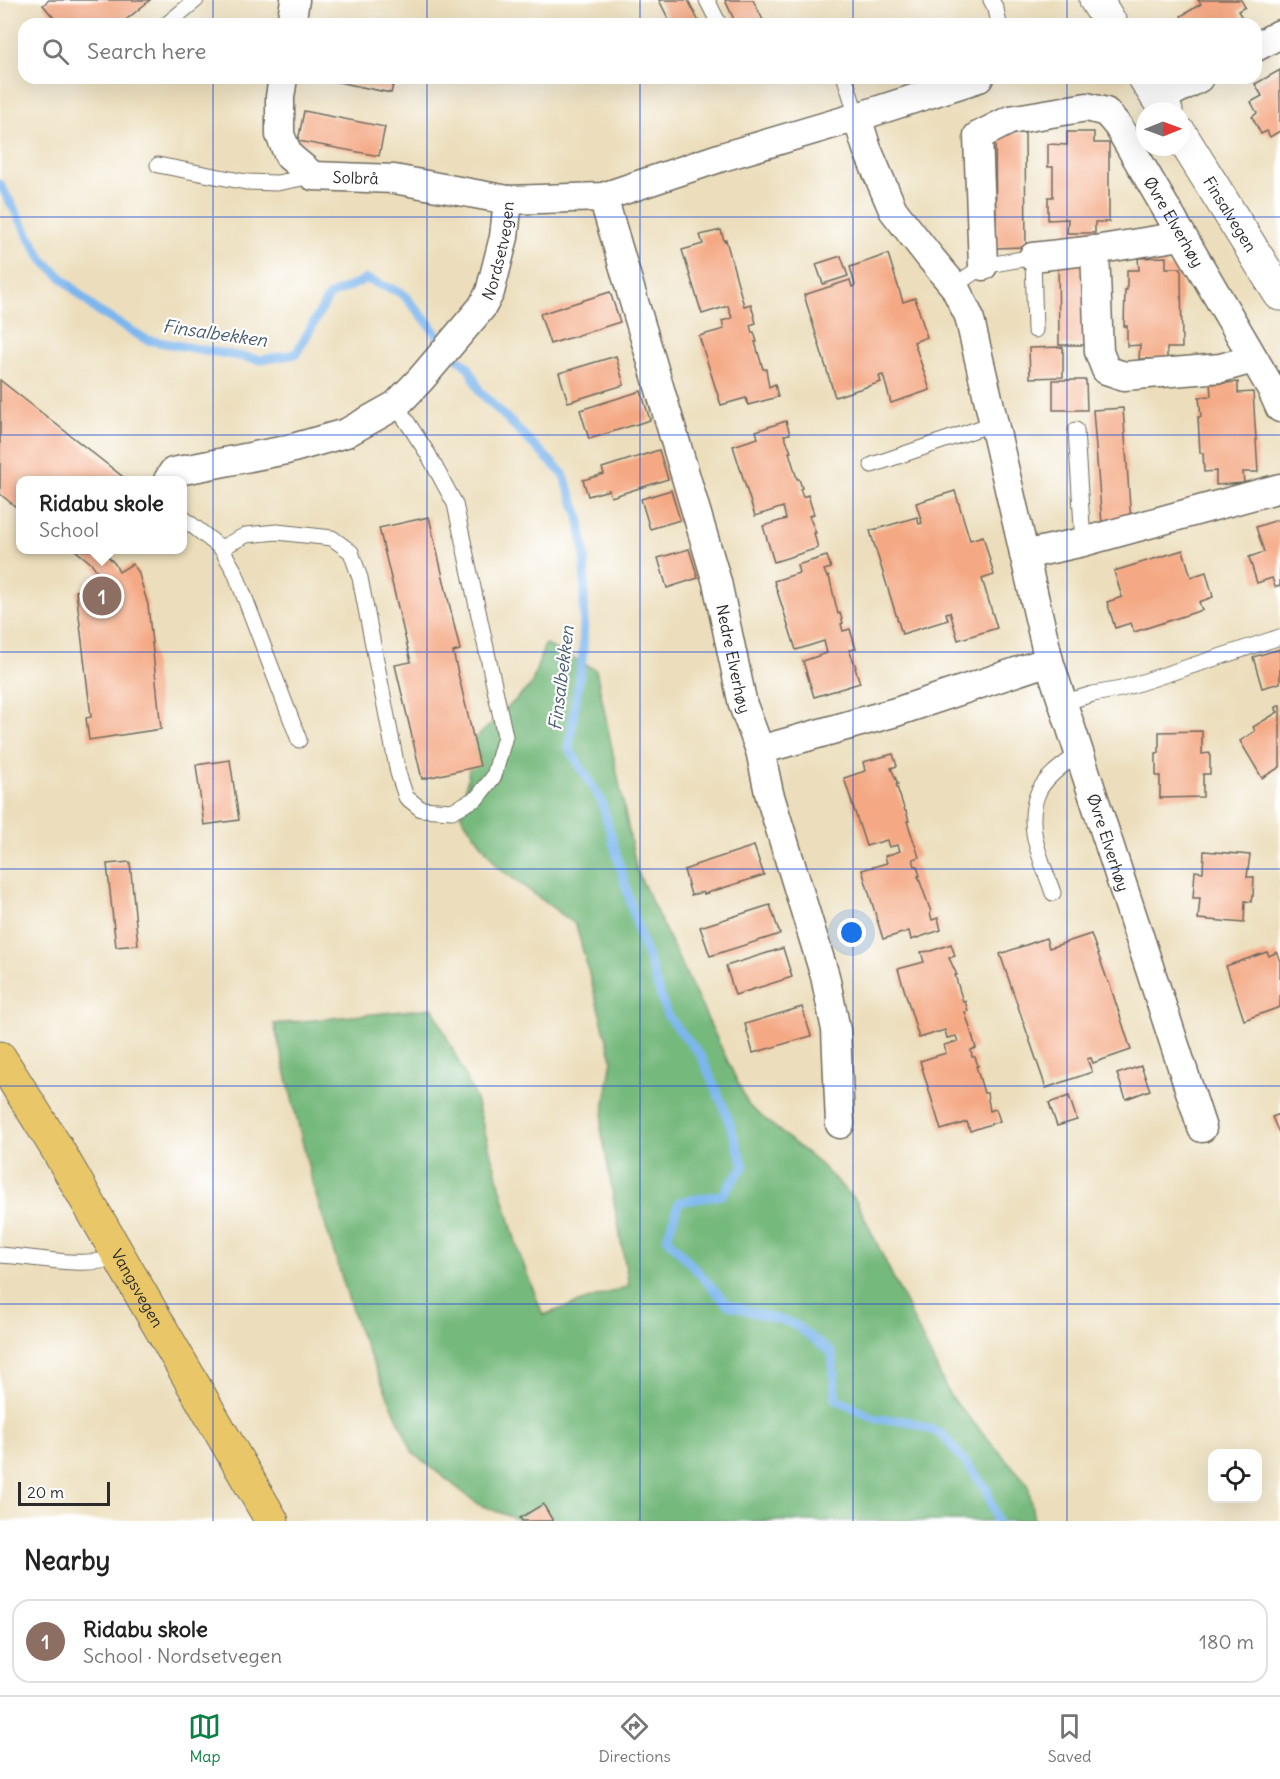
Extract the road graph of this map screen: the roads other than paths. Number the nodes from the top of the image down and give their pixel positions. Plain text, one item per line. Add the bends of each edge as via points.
1 (196, 0) edge
2 (295, 0) edge
3 (707, 0) edge
4 (992, 0) edge
5 (1096, 0) edge
6 (174, 18) edge
7 (292, 18) edge
8 (716, 18) edge
9 (998, 18) edge
10 (1107, 18) edge
11 (1280, 34) edge
12 (1262, 44) edge
13 (282, 84) edge
14 (847, 84) edge
15 (960, 84) edge
16 (1185, 84) edge
17 (1157, 96) edge
18 (857, 117) junction
19 (1190, 149) edge
20 (158, 165) dead end
21 (314, 176) junction
22 (603, 196) junction
23 (508, 200) junction
24 (1181, 236) junction
25 (1095, 250) junction
26 (1033, 257) junction
27 (983, 266) junction
28 (954, 286) junction
29 (1280, 294) edge
30 (1035, 330) dead end
31 (1252, 359) junction
32 (396, 405) junction
33 (1280, 408) edge
34 (995, 423) junction
35 (1076, 430) dead end
36 (872, 465) dead end
37 (170, 476) edge
38 (1280, 488) edge
39 (187, 521) edge
40 (1083, 542) junction
41 (221, 548) junction
42 (1024, 555) junction
43 (1280, 637) edge
44 (1049, 661) junction
45 (1062, 703) junction
46 (299, 740) dead end
47 (760, 750) junction
48 (1079, 754) junction
49 (1053, 893) dead end
50 (0, 1058) edge
51 (840, 1124) dead end
52 (1202, 1128) dead end
53 (0, 1255) edge
54 (120, 1257) junction
55 (272, 1521) edge

1 - 6 lane
2 - 7 street
3 - 8 lane
4 - 9 lane
5 - 10 street
11 - 12 street
13 - 21 street, Solbrå via 280,135 290,156
14 - 18 lane
15 - 18 street, Nordsetvegen
16 - 17 street
18 - 22 street, Nordsetvegen
18 - 28 street, Øvre Elverhøy via 893,210
19 - 29 street, Finsalvegen
20 - 21 lane via 246,182 277,183
21 - 23 street, Solbrå via 394,179
22 - 23 street, Nordsetvegen
22 - 47 street, Nedre Elverhøy via 717,582 743,705
23 - 32 street, Nordsetvegen via 504,237 490,292 482,307
24 - 25 street
24 - 27 street, Øvre Elverhøy via 1118,126 1106,112 1087,107 1010,120 978,136
24 - 31 street, Øvre Elverhøy
25 - 26 street
25 - 31 street via 1099,352 1106,370 1124,376 1221,368
26 - 27 lane
26 - 30 lane
27 - 28 lane
28 - 34 street, Øvre Elverhøy via 969,316
31 - 33 street, Øvre Elverhøy
32 - 37 street, Nordsetvegen via 346,433 286,450 173,472
32 - 41 lane via 455,504 505,736 494,776 477,798 452,811 421,808 406,797 360,578 351,552 332,538 277,532 246,535
34 - 36 lane
34 - 42 street, Øvre Elverhøy
35 - 40 lane
38 - 40 street
39 - 41 lane
40 - 42 street
41 - 46 lane via 235,572
42 - 44 street, Øvre Elverhøy
43 - 45 lane via 1121,689
44 - 45 street, Øvre Elverhøy
44 - 47 street via 896,712
45 - 48 street, Øvre Elverhøy
47 - 51 street, Nedre Elverhøy via 769,793 825,976 836,1030
48 - 49 lane via 1058,768 1039,791 1033,813 1034,839
48 - 52 street, Øvre Elverhøy
50 - 54 highway, Vangsvegen
53 - 54 lane via 105,1262
54 - 55 highway, Vangsvegen

